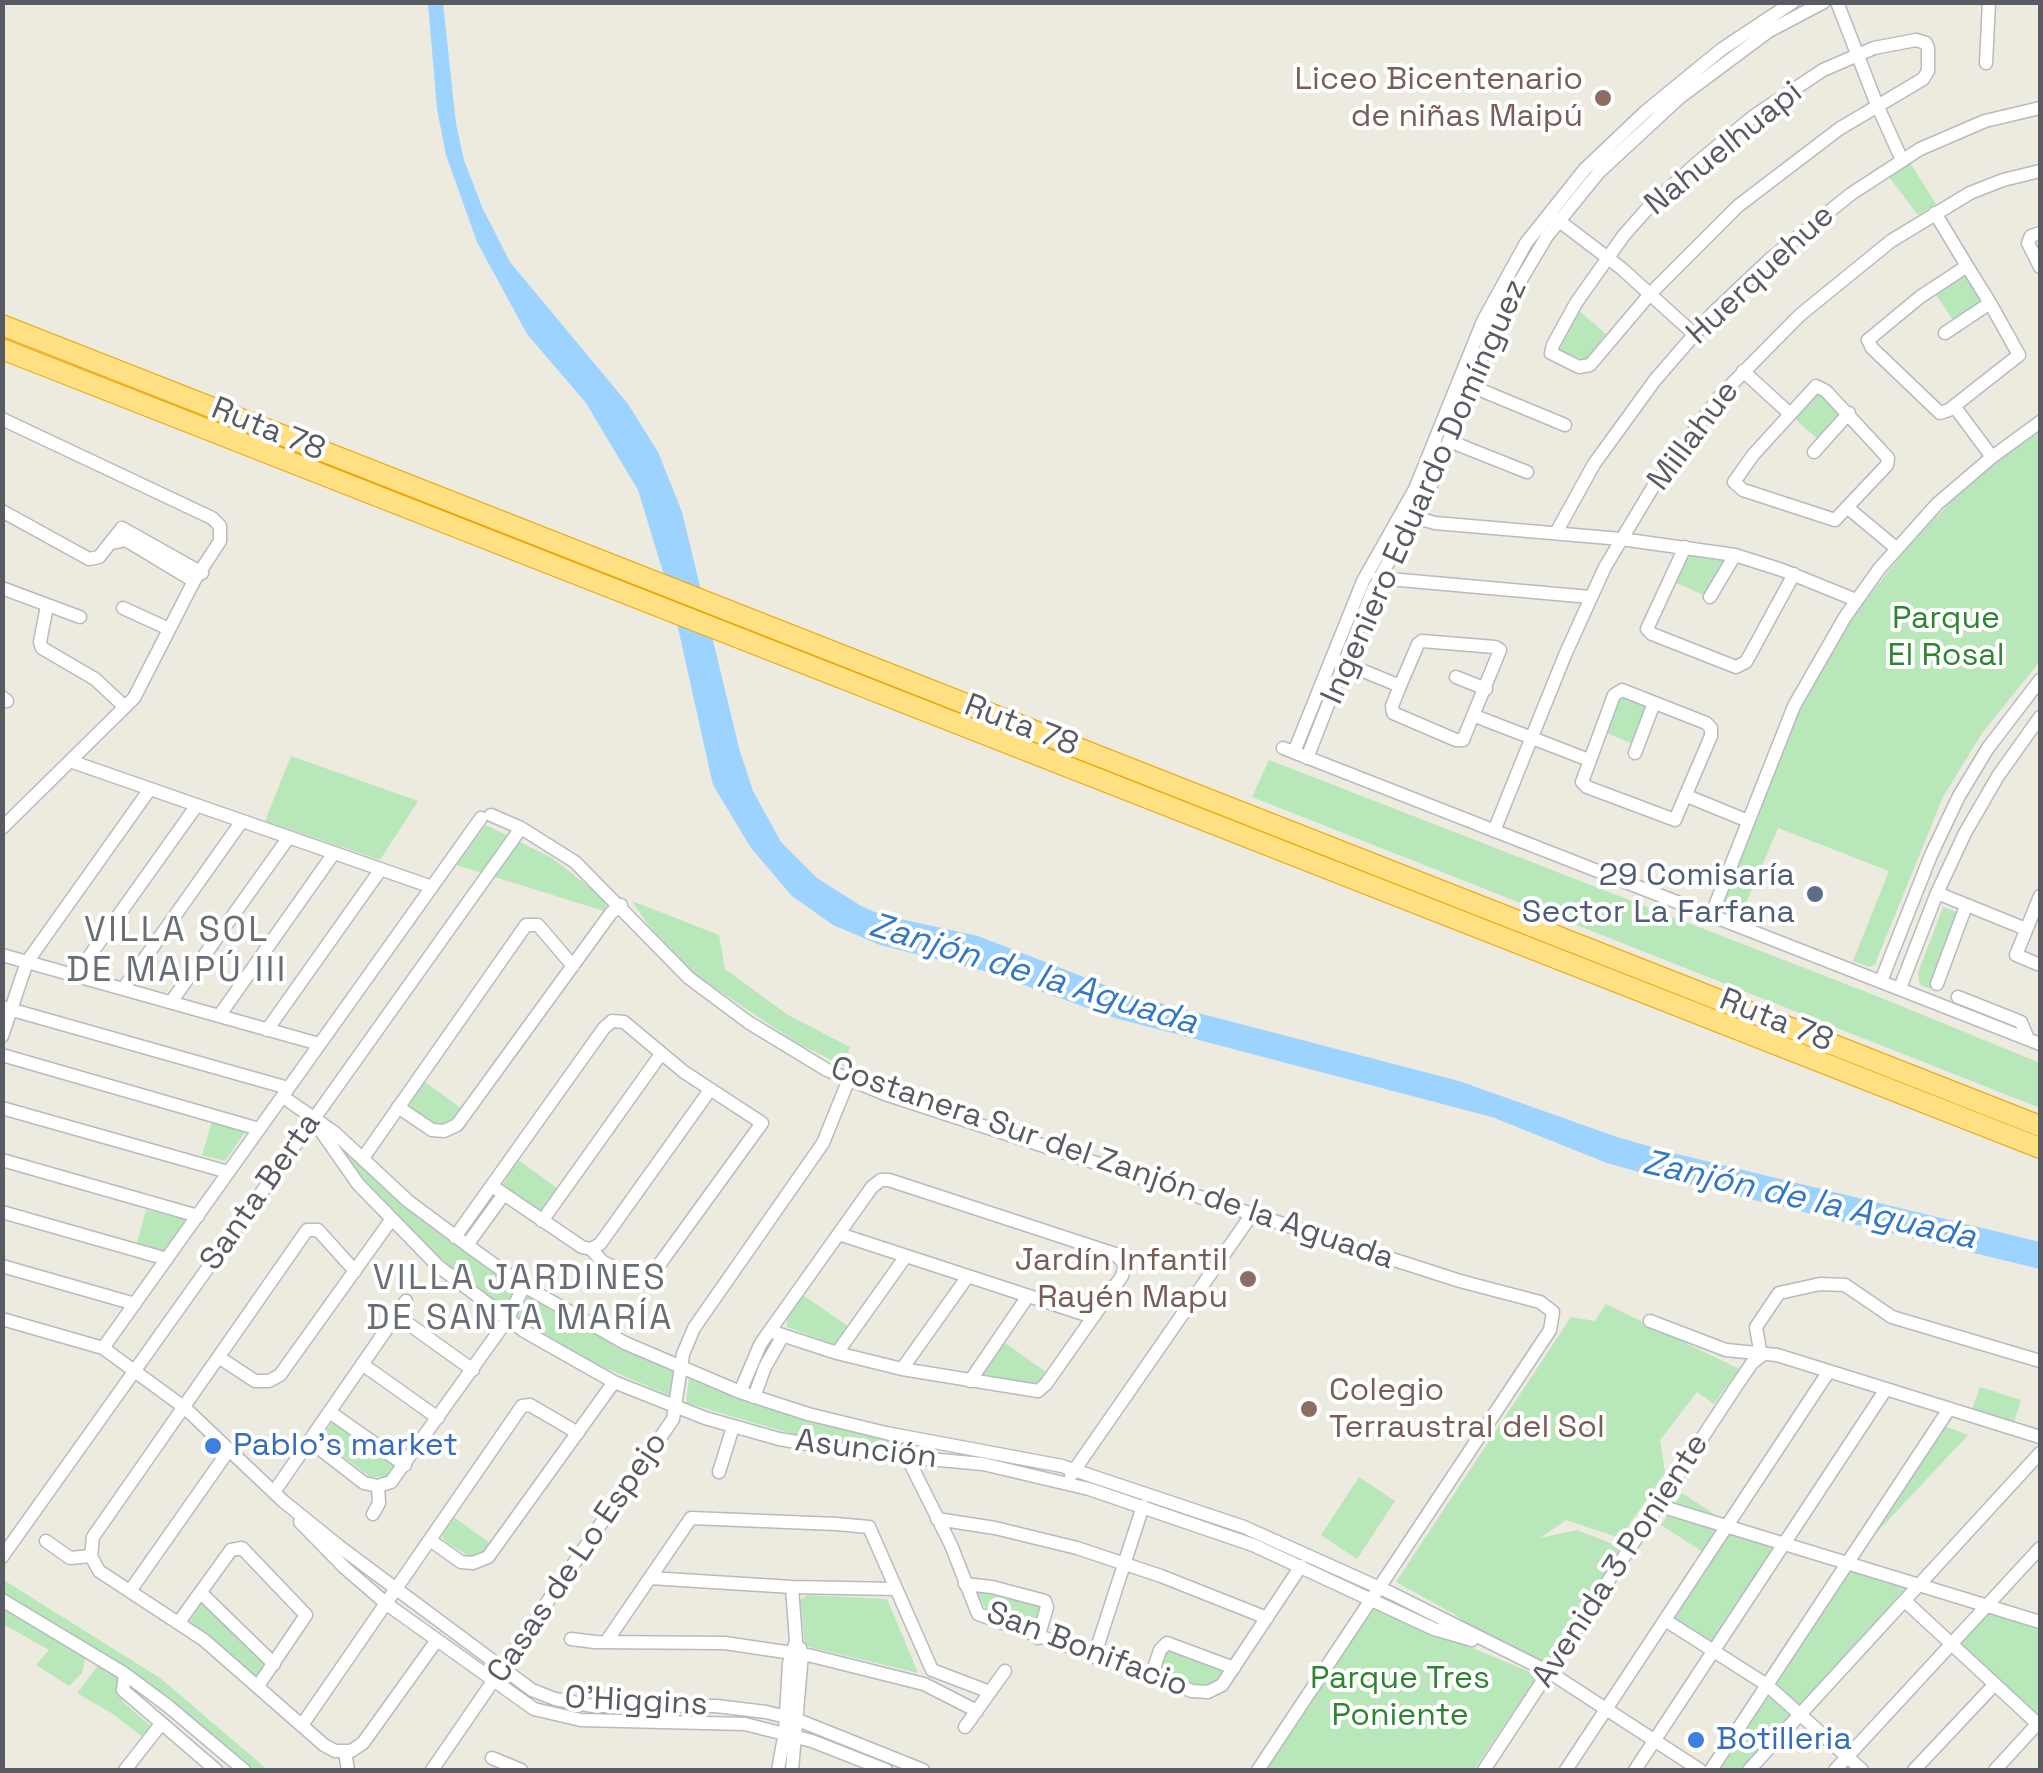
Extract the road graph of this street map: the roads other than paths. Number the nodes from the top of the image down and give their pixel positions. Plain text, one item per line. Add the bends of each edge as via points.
1 (1793, 2) edge
2 (1824, 2) edge
3 (1837, 2) edge
4 (1988, 2) edge
5 (1857, 54) junction
6 (1986, 63) dead end
7 (1877, 105) junction
8 (2040, 108) edge
9 (1902, 160) junction
10 (2040, 170) edge
11 (1935, 213) junction
12 (1554, 216) junction
13 (2040, 233) edge
14 (1608, 257) junction
15 (1968, 266) junction
16 (2040, 267) edge
17 (1650, 294) junction
18 (1990, 303) junction
19 (2, 325) edge
20 (1694, 334) junction
21 (1944, 334) dead end
22 (2, 349) edge
23 (1743, 371) junction
24 (1470, 386) junction
25 (1948, 410) junction
26 (1789, 413) junction
27 (1849, 413) junction
28 (2, 418) edge
29 (2040, 422) edge
30 (1565, 425) dead end
31 (1449, 441) junction
32 (1814, 452) dead end
33 (1992, 457) junction
34 (1527, 472) dead end
35 (1848, 508) junction
36 (2, 512) edge
37 (1408, 515) junction
38 (1556, 532) junction
39 (1621, 539) junction
40 (1685, 547) junction
41 (1896, 548) junction
42 (1735, 554) junction
43 (1794, 574) junction
44 (198, 577) junction
45 (1378, 578) junction
46 (2, 588) edge
47 (656, 594) junction
48 (1590, 597) junction
49 (1710, 597) dead end
50 (1856, 600) junction
51 (47, 606) junction
52 (123, 608) dead end
53 (80, 617) dead end
54 (729, 623) junction
55 (169, 629) junction
56 (1338, 661) junction
57 (1456, 677) dead end
58 (2040, 680) edge
59 (1400, 686) junction
60 (1486, 688) junction
61 (129, 703) junction
62 (1654, 703) junction
63 (1474, 716) junction
64 (2038, 724) edge
65 (1532, 738) junction
66 (1635, 753) dead end
67 (1589, 760) junction
68 (70, 761) junction
69 (1978, 763) junction
70 (1998, 776) junction
71 (150, 789) junction
72 (1687, 796) junction
73 (196, 805) junction
74 (1748, 820) junction
75 (242, 821) junction
76 (2, 828) edge
77 (522, 828) junction
78 (1494, 831) junction
79 (289, 837) junction
80 (334, 853) junction
81 (381, 869) junction
82 (432, 887) junction
83 (1937, 893) junction
84 (2040, 896) edge
85 (620, 905) junction
86 (1966, 906) junction
87 (1711, 916) junction
88 (2026, 929) junction
89 (2, 954) edge
90 (26, 962) junction
91 (2040, 965) edge
92 (573, 966) junction
93 (76, 975) junction
94 (1882, 981) junction
95 (1938, 984) dead end
96 (1900, 988) junction
97 (124, 989) junction
98 (1958, 997) dead end
99 (172, 1002) junction
100 (6, 1008) edge
101 (219, 1016) junction
102 (267, 1030) junction
103 (2, 1036) edge
104 (2034, 1041) edge
105 (319, 1044) junction
106 (661, 1054) junction
107 (2, 1055) edge
108 (849, 1079) junction
109 (710, 1090) junction
110 (288, 1095) junction
111 (2, 1108) edge
112 (398, 1108) junction
113 (313, 1118) junction
114 (2040, 1126) edge
115 (259, 1129) junction
116 (2040, 1148) edge
117 (363, 1158) junction
118 (2, 1160) edge
119 (228, 1172) junction
120 (498, 1190) junction
121 (2, 1212) edge
122 (1252, 1214) junction
123 (198, 1216) junction
124 (391, 1220) junction
125 (542, 1221) junction
126 (839, 1234) junction
127 (461, 1241) junction
128 (591, 1249) junction
129 (906, 1256) junction
130 (167, 1259) junction
131 (2, 1266) edge
132 (355, 1271) junction
133 (968, 1276) junction
134 (524, 1286) junction
135 (1028, 1296) junction
136 (406, 1301) dead end
137 (135, 1304) junction
138 (396, 1316) junction
139 (1093, 1317) junction
140 (2, 1319) edge
141 (508, 1320) junction
142 (1650, 1321) dead end
143 (776, 1334) junction
144 (103, 1348) junction
145 (837, 1353) junction
146 (1762, 1356) junction
147 (220, 1358) junction
148 (2040, 1362) edge
149 (362, 1364) junction
150 (681, 1369) junction
151 (902, 1369) junction
152 (134, 1370) junction
153 (473, 1370) junction
154 (1828, 1371) junction
155 (970, 1381) junction
156 (614, 1382) junction
157 (1886, 1389) junction
158 (747, 1394) junction
159 (185, 1408) junction
160 (676, 1408) junction
161 (1948, 1408) junction
162 (331, 1414) junction
163 (438, 1418) junction
164 (733, 1427) junction
165 (578, 1432) junction
166 (898, 1436) junction
167 (2040, 1437) edge
168 (310, 1442) junction
169 (229, 1450) junction
170 (2040, 1453) edge
171 (906, 1456) junction
172 (405, 1466) junction
173 (719, 1472) dead end
174 (1071, 1476) junction
175 (378, 1486) junction
176 (278, 1496) junction
177 (1657, 1505) junction
178 (1143, 1506) junction
179 (373, 1514) dead end
180 (937, 1519) junction
181 (1727, 1525) junction
182 (430, 1540) junction
183 (46, 1541) dead end
184 (1785, 1543) junction
185 (2040, 1548) edge
186 (2, 1556) edge
187 (90, 1556) junction
188 (1848, 1562) junction
189 (1124, 1563) junction
190 (1301, 1566) junction
191 (650, 1578) junction
192 (965, 1584) junction
193 (1920, 1585) junction
194 (792, 1587) junction
195 (895, 1588) junction
196 (394, 1590) junction
197 (130, 1591) junction
198 (200, 1593) junction
199 (1375, 1593) junction
200 (2, 1600) edge
201 (1905, 1601) junction
202 (388, 1605) junction
203 (1988, 1606) junction
204 (1267, 1618) junction
205 (1665, 1620) junction
206 (179, 1622) junction
207 (2040, 1622) edge
208 (1038, 1638) junction
209 (572, 1639) dead end
210 (437, 1640) junction
211 (606, 1642) junction
212 (1952, 1644) junction
213 (797, 1649) junction
214 (1714, 1651) junction
215 (1094, 1657) junction
216 (274, 1664) junction
217 (1234, 1668) junction
218 (932, 1670) junction
219 (1005, 1671) dead end
220 (1549, 1672) junction
221 (125, 1674) junction
222 (498, 1674) junction
223 (1150, 1677) junction
224 (924, 1684) junction
225 (1995, 1684) junction
226 (1767, 1685) junction
227 (258, 1686) junction
228 (990, 1692) junction
229 (1606, 1709) junction
230 (977, 1711) junction
231 (1801, 1714) junction
232 (792, 1718) junction
233 (2040, 1723) edge
234 (161, 1724) junction
235 (302, 1725) junction
236 (966, 1727) dead end
237 (791, 1734) junction
238 (1655, 1740) junction
239 (345, 1752) junction
240 (1848, 1757) junction
241 (492, 1758) dead end
242 (1491, 1768) edge
243 (125, 1770) edge
244 (216, 1770) edge
245 (244, 1770) edge
246 (348, 1770) edge
247 (432, 1770) edge
248 (517, 1770) edge
249 (778, 1770) edge
250 (792, 1770) edge
251 (886, 1770) edge
252 (924, 1770) edge
253 (1258, 1770) edge
254 (1566, 1770) edge
255 (1635, 1770) edge
256 (1700, 1770) edge
257 (1710, 1770) edge
258 (1748, 1770) edge
259 (1835, 1770) edge
260 (1862, 1770) edge
261 (1914, 1770) edge
262 (1995, 1770) edge

1 - 12 street, Ingeniero Eduardo Domínguez via 1661,98 1593,160
2 - 12 street, Ingeniero Eduardo Domínguez via 1780,24 1679,98
3 - 5 street
4 - 6 street
5 - 7 street
5 - 7 street, Nahuelhuapi via 1921,40 1928,48 1926,76
5 - 14 street, Nahuelhuapi via 1805,81 1719,144 1648,208
7 - 9 street
7 - 17 street via 1757,190
8 - 9 street, Huerquehue via 1971,125
9 - 20 street, Huerquehue via 1805,230
10 - 11 street, Millahue via 1992,184
11 - 15 street
11 - 23 street, Millahue via 1842,278
12 - 14 street
12 - 24 street, Ingeniero Eduardo Domínguez
12 - 37 street, Ingeniero Eduardo Domínguez via 1513,264 1489,308
13 - 16 street via 2028,243
14 - 17 street
14 - 17 street, Nahuelhuapi via 1550,352 1588,367
15 - 18 street
15 - 25 street via 1868,342
17 - 20 street
18 - 21 street
18 - 25 street via 2018,355
19 - 47 highway, Ruta 78
20 - 38 street, Huerquehue via 1614,434
22 - 47 highway, Ruta 78
23 - 26 street
23 - 39 street, Millahue via 1686,440
24 - 30 street
24 - 31 street, Ingeniero Eduardo Domínguez
25 - 33 street
26 - 27 street via 1819,386
26 - 35 street via 1735,484 1837,519
27 - 32 street
27 - 35 street via 1888,460
28 - 44 street via 212,518 220,540
29 - 33 street
31 - 34 street
31 - 37 street, Ingeniero Eduardo Domínguez
33 - 41 street
35 - 41 street
36 - 44 street via 89,559 126,540
37 - 38 street
37 - 45 street, Ingeniero Eduardo Domínguez
37 - 56 street, Ingeniero Eduardo Domínguez via 1363,581
38 - 39 street
39 - 40 street
39 - 48 street, Millahue
40 - 42 street
40 - 43 street via 1647,629 1736,667 1744,664
41 - 50 street
42 - 43 street
42 - 49 street
43 - 50 street
44 - 55 street
45 - 48 street
45 - 56 street, Ingeniero Eduardo Domínguez
46 - 51 street
47 - 54 highway, Ruta 78
48 - 65 street, Millahue
50 - 74 street via 1801,692
51 - 53 street
51 - 61 street via 41,647
52 - 55 street
54 - 114 highway, Ruta 78
54 - 116 highway, Ruta 78
55 - 61 street
56 - 59 street
56 - 78 street, Ingeniero Eduardo Domínguez via 1295,753
57 - 60 street
58 - 69 street
59 - 60 street via 1424,641 1499,648
59 - 63 street via 1392,706 1396,716 1458,740
60 - 63 street
61 - 68 street
62 - 66 street
62 - 67 street via 1616,691
62 - 72 street via 1711,728
63 - 65 street
64 - 70 street
65 - 67 street
65 - 78 street, Millahue
67 - 72 street via 1584,786 1670,820 1678,818
68 - 71 street
68 - 76 street
69 - 70 street
69 - 94 street via 1931,855
70 - 83 street
71 - 73 street
71 - 90 street
72 - 74 street
73 - 75 street
73 - 93 street
74 - 87 street
75 - 79 street
75 - 97 street
77 - 82 street, Costanera Sur del Zanjón de la Aguada via 486,817
77 - 85 street, Costanera Sur del Zanjón de la Aguada via 575,862
77 - 113 street, Santa Berta
78 - 87 street
79 - 80 street
79 - 99 street
80 - 81 street
80 - 101 street
81 - 82 street
81 - 102 street
82 - 105 street
83 - 86 street
83 - 96 street
84 - 88 street
85 - 92 street
85 - 108 street, Costanera Sur del Zanjón de la Aguada via 727,1008
86 - 88 street
86 - 95 street
87 - 94 street
88 - 91 street via 2016,955
89 - 90 street
90 - 93 street
90 - 100 street
92 - 112 street via 457,1125 432,1130
92 - 112 street via 538,925 526,925
93 - 97 street
94 - 96 street
96 - 104 street
97 - 99 street
98 - 104 street via 2021,1022
99 - 101 street
100 - 103 street
100 - 110 street, Asunción
101 - 102 street
102 - 105 street
105 - 110 street
106 - 109 street
106 - 120 street via 624,1022 606,1025
106 - 125 street
107 - 115 street
108 - 122 street, Costanera Sur del Zanjón de la Aguada
108 - 150 street, Casas de Lo Espejo via 823,1143 698,1319
109 - 128 street
109 - 128 street via 762,1122 646,1283
110 - 113 street, Asunción
110 - 115 street
111 - 119 street
112 - 117 street
113 - 117 street, Asunción
113 - 124 street, Asunción
113 - 152 street, Santa Berta
115 - 119 street
117 - 127 street, Asunción
118 - 123 street
119 - 123 street
120 - 125 street
120 - 127 street
121 - 130 street
122 - 174 street
122 - 199 street, Costanera Sur del Zanjón de la Aguada via 1540,1302 1553,1312 1550,1330
123 - 130 street
124 - 132 street
124 - 141 street, Asunción
125 - 128 street
126 - 129 street
126 - 139 street via 885,1179 1115,1254 1125,1264 1122,1276
126 - 143 street
127 - 134 street, Asunción
129 - 133 street
129 - 145 street
130 - 137 street
131 - 137 street
132 - 147 street via 277,1378 255,1380
132 - 147 street via 310,1228
133 - 135 street
133 - 151 street
134 - 141 street
134 - 150 street, Asunción
135 - 139 street
135 - 155 street
136 - 138 street
137 - 144 street
138 - 149 street
138 - 153 street
139 - 155 street via 1042,1389
140 - 144 street, O'Higgins
141 - 153 street
141 - 156 street, Asunción
142 - 146 street via 1726,1350
143 - 145 street
143 - 158 street
144 - 152 street, O'Higgins
145 - 151 street
146 - 148 street via 1756,1327 1779,1293 1845,1284 1892,1317
146 - 154 street
146 - 177 street, Avenida 3 Poniente
147 - 159 street
149 - 162 street
149 - 163 street
150 - 158 street, Asunción
150 - 160 street, Casas de Lo Espejo
151 - 155 street
152 - 159 street, O'Higgins
152 - 186 street, Santa Berta
153 - 163 street
154 - 157 street
154 - 181 street
156 - 160 street, Asunción
156 - 165 street
157 - 161 street
157 - 184 street
158 - 166 street, Asunción
159 - 169 street, O'Higgins
159 - 187 street via 93,1537
160 - 164 street, Asunción
160 - 222 street, Casas de Lo Espejo
161 - 167 street
161 - 188 street
162 - 168 street
162 - 172 street
163 - 172 street
164 - 171 street, Asunción via 798,1443
164 - 173 street
165 - 182 street via 488,1557 462,1562
165 - 182 street via 522,1406
166 - 171 street, San Bonifacio
166 - 174 street, Asunción
168 - 175 street via 359,1480
168 - 176 street
169 - 176 street, O'Higgins
169 - 197 street
170 - 193 street
171 - 174 street, Asunción
171 - 180 street, San Bonifacio
172 - 175 street
174 - 178 street, Asunción
174 - 199 street, Asunción via 1244,1527
175 - 179 street
176 - 196 street, O'Higgins
176 - 202 street, O'Higgins via 325,1550
177 - 181 street
177 - 220 street, Avenida 3 Poniente
178 - 189 street
178 - 190 street, Asunción
180 - 189 street
180 - 192 street, San Bonifacio
181 - 184 street
181 - 205 street
182 - 196 street
183 - 187 street via 70,1558
184 - 188 street
184 - 214 street
185 - 203 street
187 - 197 street
188 - 193 street
188 - 226 street
189 - 204 street
189 - 215 street
190 - 199 street, Asunción
190 - 204 street, San Bonifacio
191 - 194 street
191 - 195 street via 691,1518 763,1520 869,1527
191 - 211 street
192 - 208 street, San Bonifacio via 982,1616
192 - 208 street via 1045,1601
193 - 201 street
193 - 203 street
194 - 195 street
194 - 213 street
195 - 218 street
196 - 202 street
196 - 222 street, O'Higgins
197 - 206 street
198 - 206 street
198 - 216 street
198 - 216 street via 232,1550 244,1550 306,1615
199 - 220 street, Asunción via 1444,1632
199 - 253 street
200 - 221 street
201 - 212 street
201 - 231 street
202 - 210 street, O'Higgins
202 - 235 street
203 - 207 street
203 - 212 street
204 - 217 street, San Bonifacio
205 - 214 street
205 - 229 street
206 - 227 street
208 - 215 street, San Bonifacio
209 - 211 street
210 - 222 street, O'Higgins
210 - 239 street via 363,1743
211 - 213 street
212 - 225 street
212 - 240 street
213 - 224 street
213 - 232 street
214 - 226 street
214 - 238 street
215 - 223 street, San Bonifacio
216 - 227 street
217 - 223 street, San Bonifacio via 1218,1688 1203,1693
217 - 223 street via 1167,1643
218 - 224 street
218 - 228 street
219 - 228 street
220 - 229 street, Asunción
220 - 242 street, Avenida 3 Poniente
221 - 234 street via 123,1690
221 - 245 street
222 - 232 street, O'Higgins via 581,1704 729,1706
222 - 237 street, O'Higgins via 534,1709 571,1719 732,1722
222 - 247 street, Casas de Lo Espejo
224 - 230 street
225 - 233 street
225 - 261 street
226 - 231 street
226 - 257 street
227 - 235 street
228 - 230 street
229 - 238 street, Asunción
229 - 254 street
230 - 236 street
231 - 240 street
231 - 258 street
232 - 237 street
232 - 252 street, O'Higgins
233 - 262 street
234 - 243 street
234 - 244 street
235 - 239 street via 329,1749
237 - 249 street
237 - 250 street
237 - 251 street, O'Higgins
238 - 255 street
238 - 256 street, Asunción
239 - 246 street
240 - 259 street
240 - 260 street
241 - 248 street

